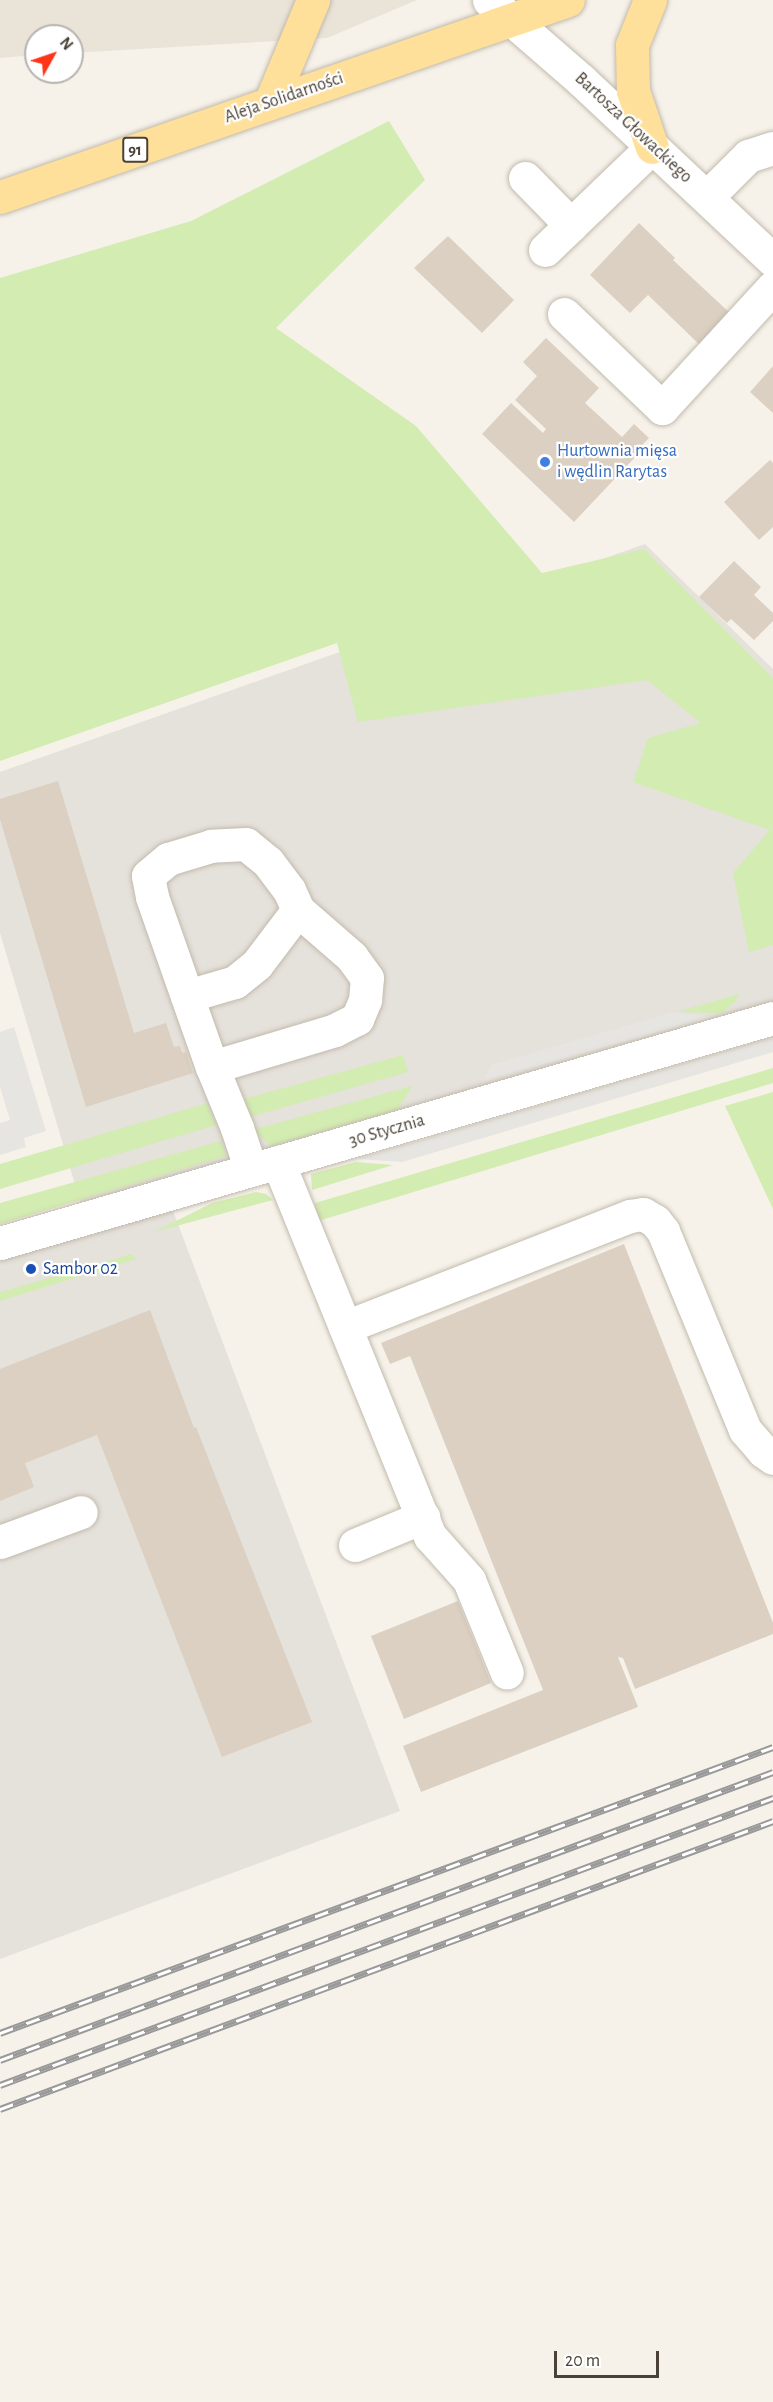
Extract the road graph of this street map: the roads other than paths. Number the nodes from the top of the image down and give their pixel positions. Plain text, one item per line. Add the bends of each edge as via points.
1 (313, 0) edge
2 (568, 0) edge
3 (650, 0) edge
4 (501, 10) edge
5 (270, 103) junction
6 (652, 147) junction
7 (773, 148) edge
8 (525, 178) dead end
9 (0, 197) edge
10 (707, 197) junction
11 (571, 225) junction
12 (545, 250) dead end
13 (773, 260) edge
14 (773, 287) edge
15 (564, 314) dead end
16 (298, 910) junction
17 (187, 996) junction
18 (773, 1018) edge
19 (212, 1066) junction
20 (265, 1166) junction
21 (0, 1243) edge
22 (345, 1328) junction
23 (773, 1458) edge
24 (81, 1512) dead end
25 (423, 1517) junction
26 (0, 1542) edge
27 (355, 1545) dead end
28 (507, 1673) dead end

1 - 5 main road
2 - 4 main road, Aleja Solidarności / 91
3 - 6 main road via 632,45 633,91
4 - 5 main road, Aleja Solidarności / 91
4 - 6 street, Bartosza Głowackiego
5 - 9 main road, Aleja Solidarności / 91
6 - 10 street, Bartosza Głowackiego
6 - 11 street
7 - 10 street via 748,156
8 - 11 street
10 - 13 street, Bartosza Głowackiego
11 - 12 street
14 - 15 street via 662,408
16 - 17 street via 256,964 235,982
16 - 17 street via 290,890 268,862 246,844 211,846 168,859 148,876
16 - 19 street via 352,957 367,978 365,1000 357,1019 335,1030
17 - 19 street
18 - 20 street, 30 Stycznia
19 - 20 street via 237,1128
20 - 21 street, 30 Stycznia
20 - 22 street
22 - 23 street via 643,1214 663,1231 745,1430
22 - 25 street
24 - 26 street
25 - 27 street
25 - 28 street via 430,1536 469,1580

